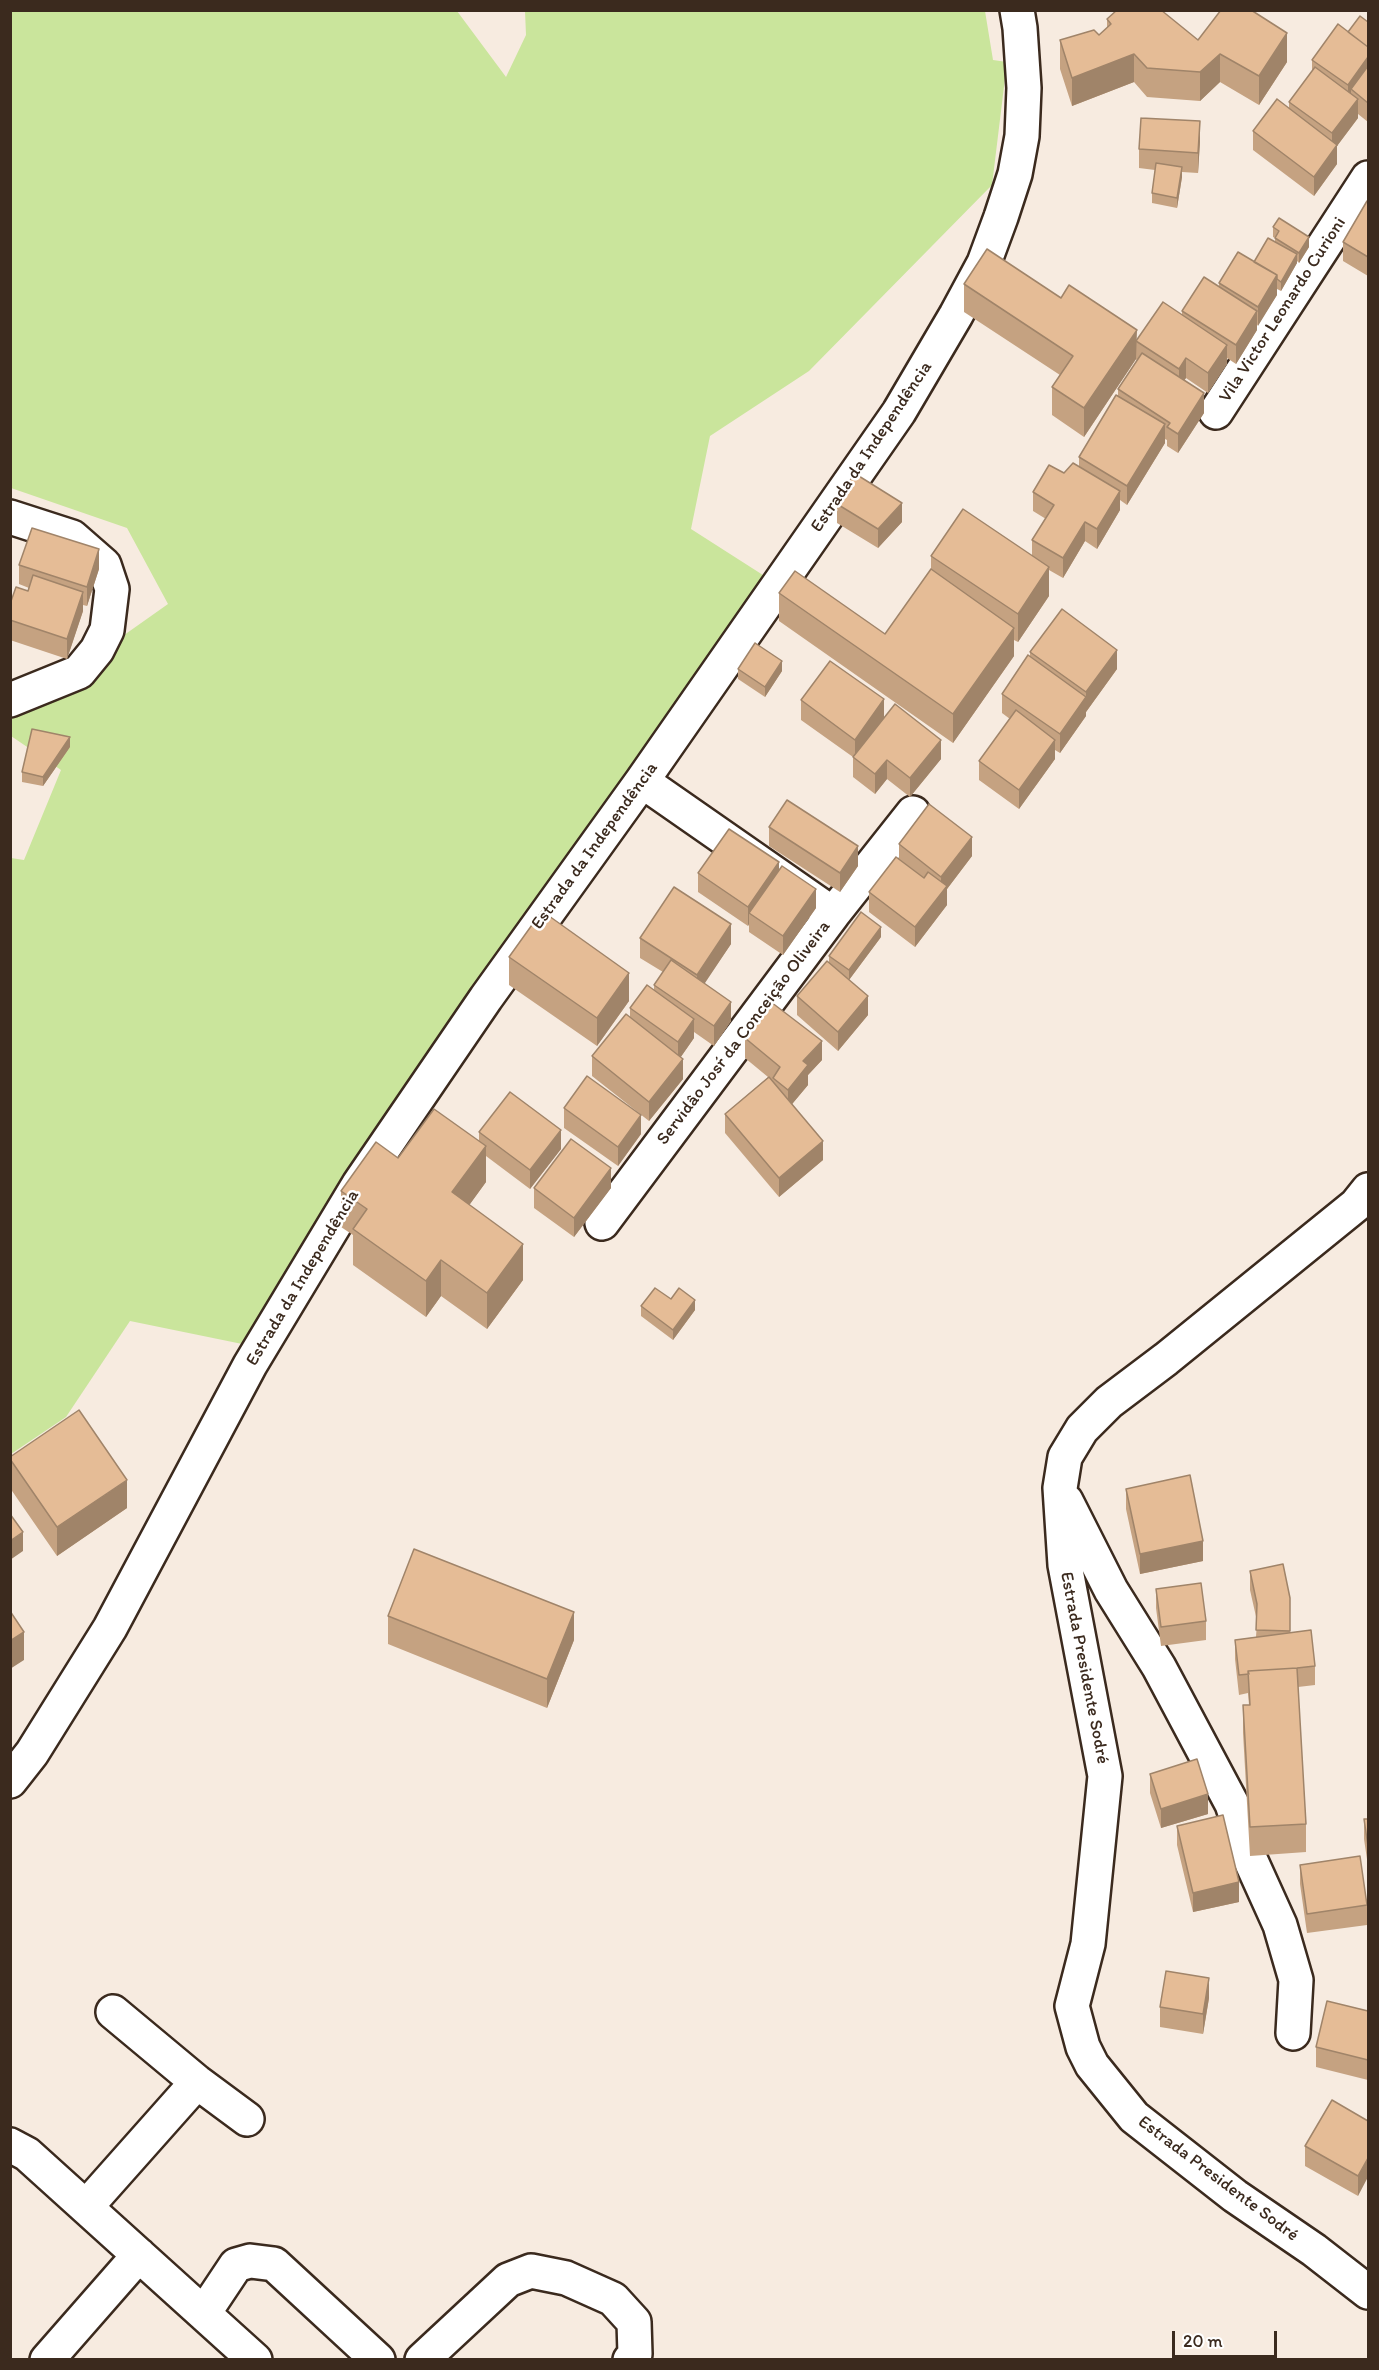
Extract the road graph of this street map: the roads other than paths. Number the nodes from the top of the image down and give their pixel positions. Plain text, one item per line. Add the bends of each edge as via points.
1 (1017, 10) edge
2 (1368, 178) edge
3 (1216, 412) dead end
4 (10, 517) edge
5 (10, 700) edge
6 (642, 781) junction
7 (913, 813) dead end
8 (833, 914) junction
9 (1368, 1190) edge
10 (602, 1223) dead end
11 (1060, 1488) junction
12 (10, 1781) edge
13 (113, 2012) dead end
14 (1293, 2033) dead end
15 (197, 2082) junction
16 (247, 2119) dead end
17 (10, 2145) edge
18 (86, 2207) junction
19 (139, 2255) junction
20 (1368, 2292) edge
21 (204, 2313) junction
22 (47, 2360) edge
23 (255, 2360) edge
24 (378, 2360) edge
25 (422, 2360) edge
26 (630, 2360) edge

1 - 6 street, Estrada da Independência via 1024,88 1022,136 1015,174 984,262 899,412
2 - 3 street, Vila Victor Leonardo Curioni
4 - 5 street via 72,537 104,565 112,589 107,630 79,672
6 - 8 street, Servidâo Josŕ da Conceição Oliveira
6 - 12 street, Estrada da Independência via 359,1184 250,1365 110,1628
7 - 8 street
8 - 10 street, Servidâo Josŕ da Conceição Oliveira
9 - 11 street, Estrada Presidente Sodré via 1356,1205 1095,1415 1065,1457
11 - 14 street via 1111,1590 1159,1667 1232,1804 1251,1861 1281,1925 1296,1980
11 - 20 street, Estrada Presidente Sodré via 1065,1565 1105,1776 1088,1944 1072,2006 1083,2047 1092,2066 1134,2117
13 - 15 street
15 - 16 street
15 - 18 street
17 - 18 street via 27,2154
18 - 19 street
19 - 21 street
19 - 22 street
21 - 23 street
21 - 24 street via 236,2265 250,2261 274,2264
25 - 26 street via 508,2280 531,2271 566,2278 613,2299 634,2322 635,2354

